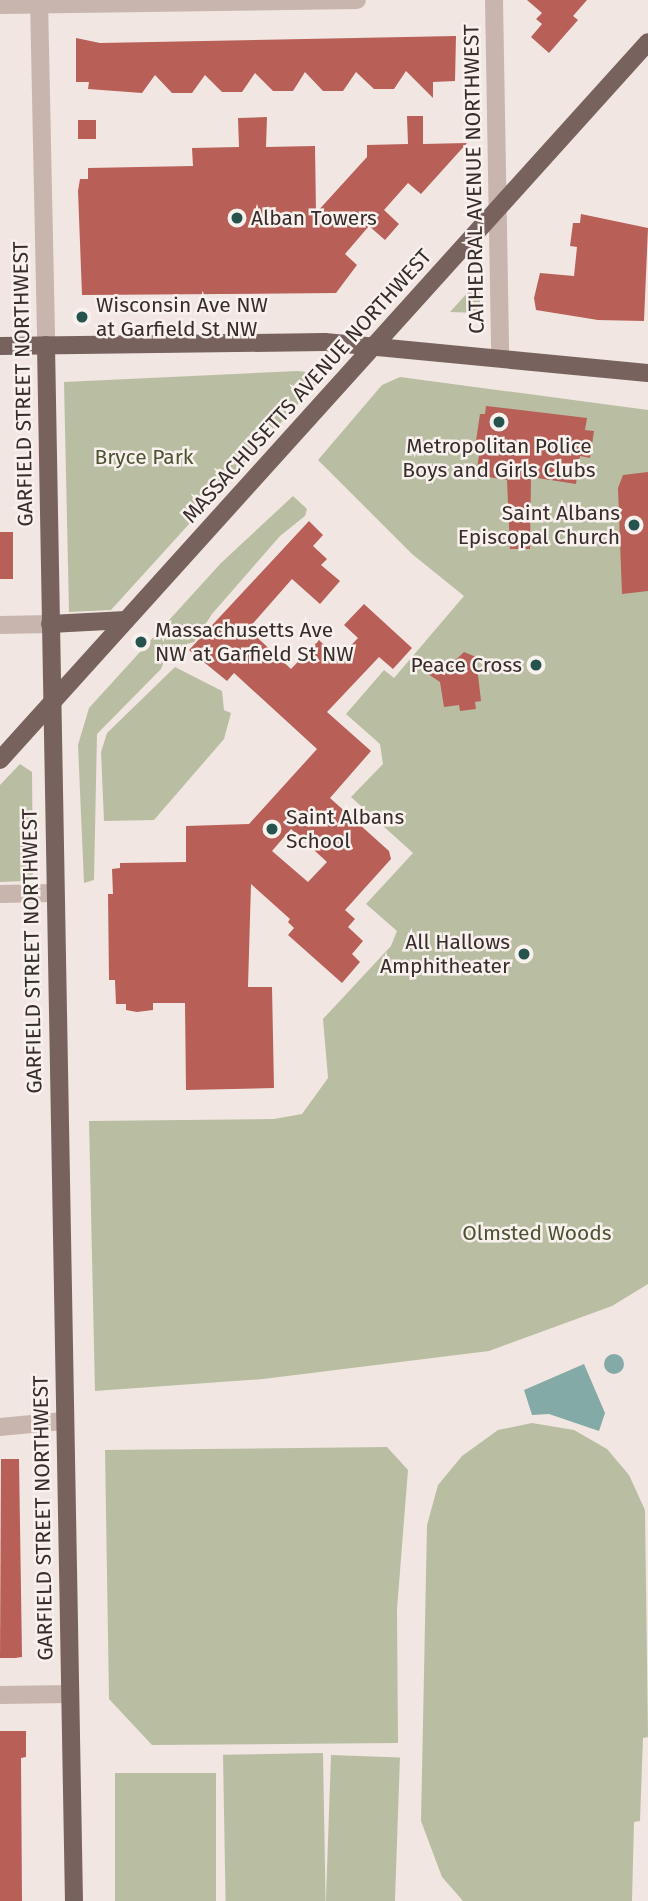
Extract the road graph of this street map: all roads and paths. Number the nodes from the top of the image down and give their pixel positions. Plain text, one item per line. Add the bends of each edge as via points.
1 (357, 0) edge
2 (494, 0) edge
3 (39, 2) edge
4 (0, 5) edge
5 (648, 42) edge
6 (499, 208) junction
7 (46, 345) junction
8 (0, 346) edge
9 (374, 346) junction
10 (500, 357) junction
11 (648, 373) edge
12 (126, 620) junction
13 (50, 624) junction
14 (0, 625) edge
15 (51, 703) junction
16 (0, 760) edge
17 (54, 893) junction
18 (0, 894) edge
19 (63, 1421) junction
20 (0, 1427) edge
21 (70, 1693) junction
22 (0, 1695) edge
23 (74, 1901) edge

1 - 3 street
2 - 6 street, CATHEDRAL AVENUE NORTHWEST
3 - 4 street
3 - 7 street, GARFIELD STREET NORTHWEST
5 - 6 main road, MASSACHUSETTS AVENUE NORTHWEST
6 - 9 main road, MASSACHUSETTS AVENUE NORTHWEST
6 - 10 street, CATHEDRAL AVENUE NORTHWEST
7 - 8 main road
7 - 9 main road via 284,342
7 - 13 main road, GARFIELD STREET NORTHWEST
9 - 10 main road
9 - 12 main road, MASSACHUSETTS AVENUE NORTHWEST
10 - 11 main road
12 - 13 main road
12 - 15 main road, MASSACHUSETTS AVENUE NORTHWEST
13 - 14 street
13 - 15 main road, GARFIELD STREET NORTHWEST
15 - 16 main road, MASSACHUSETTS AVENUE NORTHWEST
15 - 17 main road, GARFIELD STREET NORTHWEST
17 - 18 street
17 - 19 main road, GARFIELD STREET NORTHWEST
19 - 20 street
19 - 21 main road, GARFIELD STREET NORTHWEST
21 - 22 street
21 - 23 main road, GARFIELD STREET NORTHWEST

